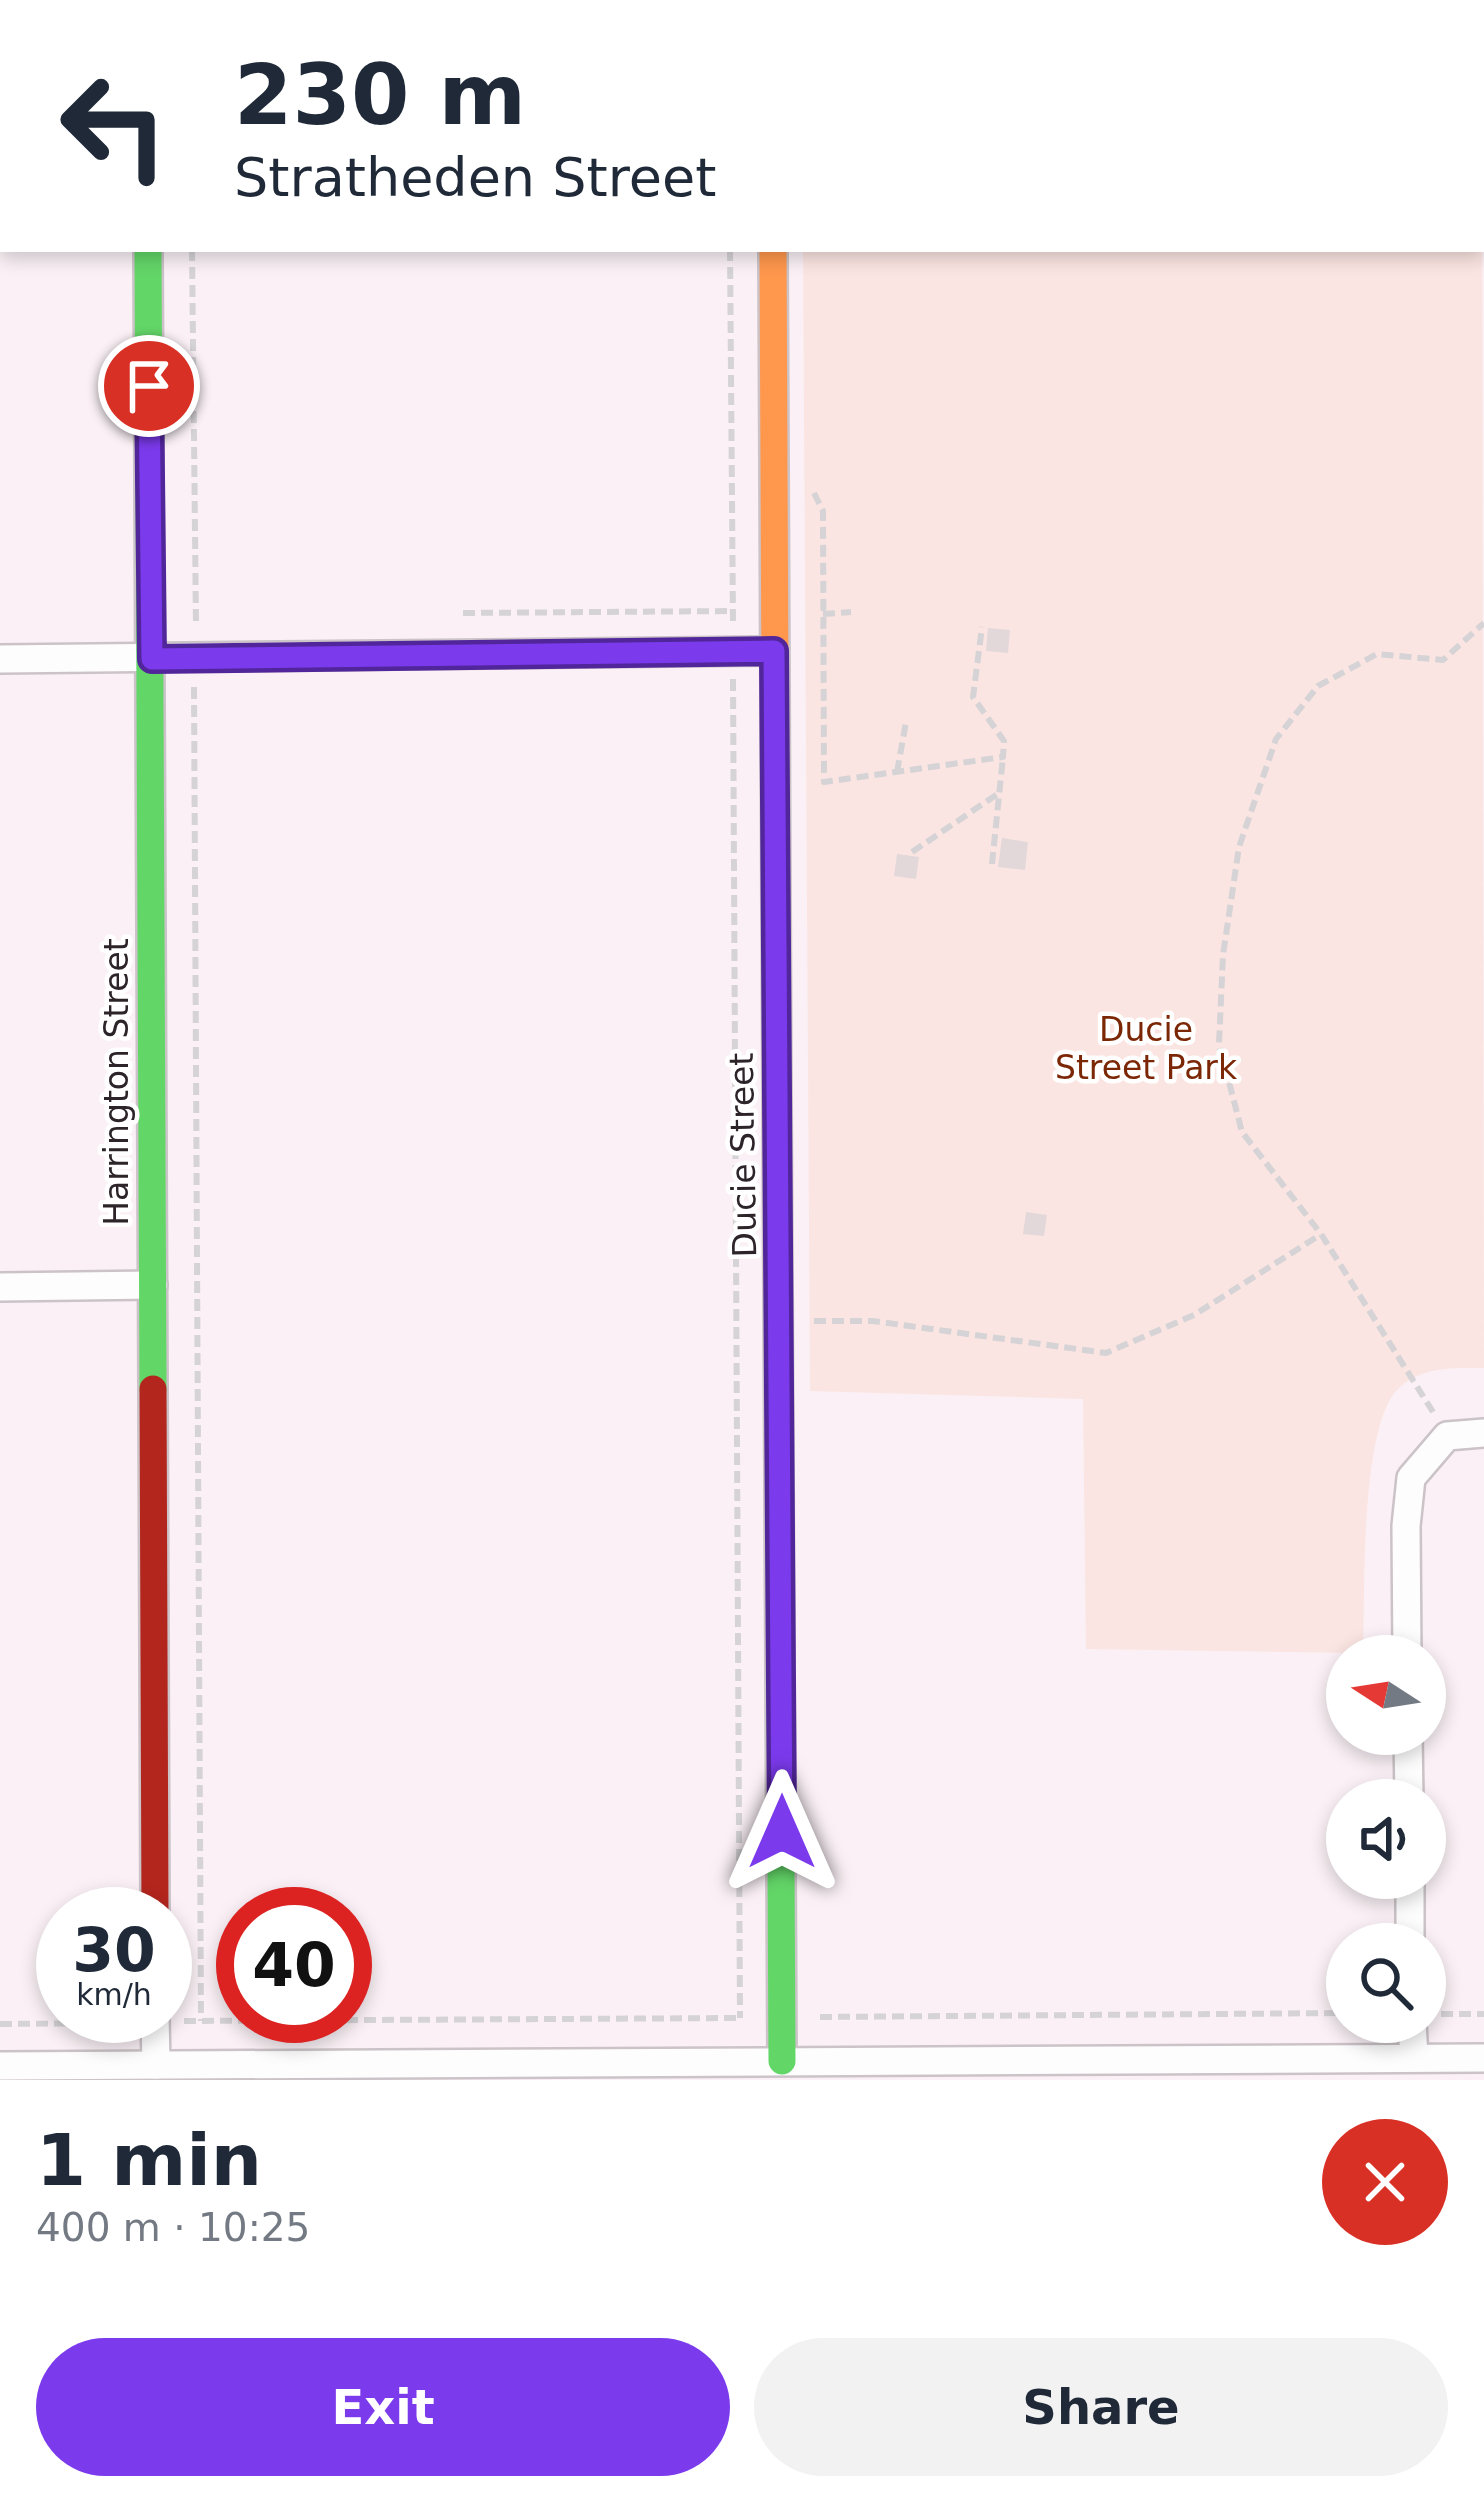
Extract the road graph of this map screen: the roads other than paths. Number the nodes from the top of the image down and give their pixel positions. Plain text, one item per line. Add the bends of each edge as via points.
1 (148, 252) edge
2 (773, 252) edge
3 (774, 651) junction
4 (0, 659) edge
5 (152, 659) junction
6 (153, 1285) junction
7 (0, 1287) edge
8 (1484, 1433) edge
9 (1407, 1635) edge
10 (155, 1887) edge
11 (156, 2043) edge
12 (1413, 2043) edge
13 (1414, 2058) junction
14 (1484, 2058) edge
15 (782, 2061) junction
16 (0, 2066) edge
17 (156, 2066) junction

1 - 5 street, Harrington Street
2 - 3 street, Ducie Street
3 - 5 street
3 - 15 street, Ducie Street
4 - 5 street
5 - 6 street, Harrington Street
6 - 7 street
6 - 10 street, Harrington Street
8 - 9 street via 1447,1436 1411,1478
11 - 17 street
12 - 13 street
13 - 14 street
13 - 15 street
15 - 17 street
16 - 17 street

